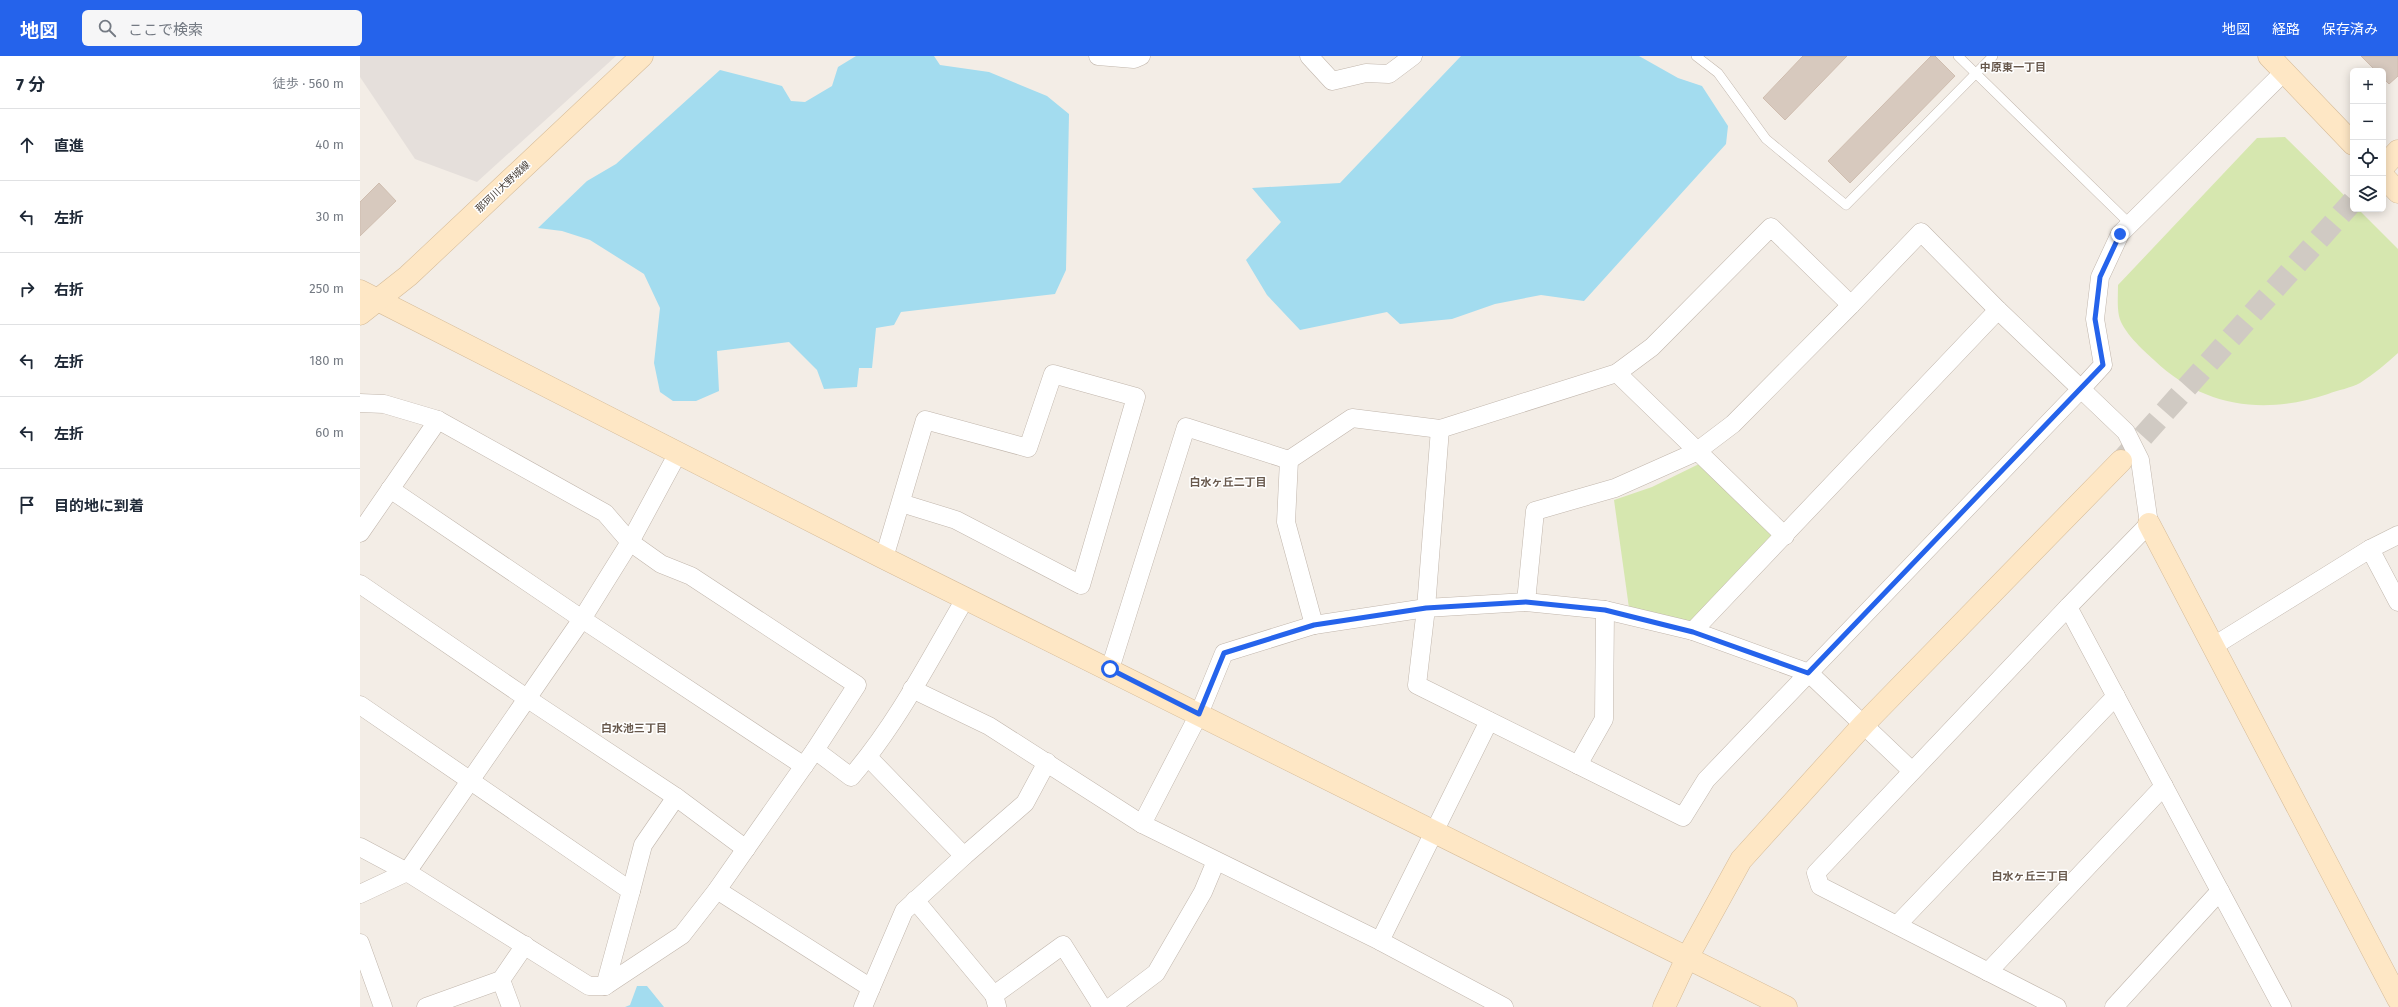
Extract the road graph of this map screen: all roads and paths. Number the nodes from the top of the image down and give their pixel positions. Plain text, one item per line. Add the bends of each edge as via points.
1 (642, 56) edge
2 (1098, 56) edge
3 (1141, 56) edge
4 (1309, 56) edge
5 (1414, 56) edge
6 (1696, 56) edge
7 (1958, 56) edge
8 (1992, 56) edge
9 (2269, 56) edge
10 (2284, 72) junction
11 (1976, 74) junction
12 (2350, 141) edge
13 (2388, 164) edge
14 (2398, 192) edge
15 (2130, 224) junction
16 (368, 296) edge
17 (1851, 305) junction
18 (1998, 310) junction
19 (360, 314) edge
20 (1617, 373) junction
21 (2081, 389) junction
22 (360, 402) edge
23 (438, 420) junction
24 (1440, 429) junction
25 (1696, 452) junction
26 (678, 453) junction
27 (1289, 460) junction
28 (2121, 461) tunnel mouth
29 (390, 489) junction
30 (901, 503) junction
31 (2149, 524) junction
32 (360, 533) edge
33 (2398, 535) edge
34 (1785, 536) junction
35 (630, 542) junction
36 (2370, 549) junction
37 (884, 558) junction
38 (360, 584) edge
39 (965, 599) junction
40 (1526, 602) junction
41 (2398, 602) edge
42 (2068, 607) junction
43 (1426, 608) junction
44 (1605, 610) junction
45 (582, 619) junction
46 (1314, 625) junction
47 (1693, 632) junction
48 (2212, 647) junction
49 (1110, 669) junction
50 (1808, 673) junction
51 (912, 689) junction
52 (2116, 696) junction
53 (528, 699) junction
54 (360, 705) edge
55 (1199, 714) junction
56 (1488, 721) junction
57 (1864, 724) junction
58 (815, 750) junction
59 (868, 757) junction
60 (1048, 762) junction
61 (1578, 765) junction
62 (804, 766) junction
63 (1912, 771) junction
64 (470, 779) junction
65 (2164, 786) junction
66 (676, 796) junction
67 (1142, 824) junction
68 (1434, 832) junction
69 (360, 847) edge
70 (746, 849) junction
71 (964, 856) junction
72 (1216, 861) junction
73 (407, 872) junction
74 (717, 890) junction
75 (631, 891) junction
76 (2220, 891) junction
77 (360, 894) edge
78 (915, 900) junction
79 (1897, 925) junction
80 (1380, 941) junction
81 (360, 943) edge
82 (525, 945) junction
83 (1687, 958) junction
84 (1988, 972) junction
85 (501, 980) junction
86 (605, 986) junction
87 (871, 988) junction
88 (2398, 999) edge
89 (996, 1001) edge
90 (383, 1007) edge
91 (426, 1007) edge
92 (511, 1007) edge
93 (863, 1007) edge
94 (1102, 1007) edge
95 (1111, 1007) edge
96 (1504, 1007) edge
97 (1664, 1007) edge
98 (1786, 1007) edge
99 (2057, 1007) edge
100 (2114, 1007) edge
101 (2282, 1007) edge

1 - 16 street, 那珂川大野城線 via 408,276
2 - 3 street via 1134,59
4 - 5 street via 1332,81 1366,73 1389,74
6 - 11 lane via 1718,72 1766,139 1846,206
7 - 11 lane
8 - 11 lane
9 - 10 street
10 - 12 street
10 - 15 street
11 - 15 lane
13 - 14 street
15 - 21 street via 2120,234 2100,277 2095,319 2103,365
16 - 19 street, 那珂川大野城線
16 - 26 street
17 - 18 street via 1921,232
17 - 20 street via 1771,228 1652,347
17 - 25 street via 1733,424
18 - 21 street
18 - 34 street
20 - 24 street
20 - 25 street
21 - 31 street via 2126,432 2140,460
21 - 50 street
22 - 23 street via 384,404
23 - 29 street
23 - 35 street via 605,513
24 - 27 street via 1352,418
24 - 43 street
25 - 34 street
25 - 40 street via 1615,488 1535,511
26 - 35 street
26 - 37 street
27 - 46 street via 1286,522
27 - 49 street via 1186,427
28 - 57 street
29 - 32 street
29 - 45 street
30 - 30 street via 925,420 1028,448 1053,374 1136,397 1081,585 956,520
30 - 37 street
31 - 42 street
31 - 48 street
33 - 36 street
34 - 47 street
35 - 45 street
35 - 58 street via 661,564 691,576 857,685
36 - 41 street
36 - 48 street
37 - 39 street
38 - 53 street
39 - 49 street
39 - 51 street
40 - 43 street
40 - 44 street
42 - 52 street
42 - 63 street
43 - 46 street
43 - 56 street via 1417,685
44 - 47 street
44 - 61 street via 1604,719
45 - 53 street
45 - 62 street
46 - 55 street via 1224,653
47 - 50 street
48 - 88 street
49 - 55 street
50 - 57 street
50 - 61 street via 1706,780 1683,817
51 - 59 street
51 - 60 street via 989,726
52 - 65 street
52 - 79 street
53 - 64 street
53 - 66 street
54 - 64 street
55 - 67 street
55 - 68 street
56 - 61 street
56 - 68 street
57 - 63 street
57 - 83 street via 1740,860
58 - 59 street via 851,777
58 - 62 street
59 - 71 street
60 - 67 street
60 - 71 street via 1025,803
62 - 70 street
63 - 79 street via 1816,873 1820,886
64 - 73 street
64 - 75 street
65 - 76 street
65 - 84 street
66 - 70 street
66 - 75 street via 643,845
67 - 72 street
68 - 80 street
68 - 83 street
69 - 73 street
70 - 74 street
71 - 78 street
72 - 80 street
72 - 95 street via 1203,892 1156,973
73 - 77 street
73 - 82 street
74 - 86 street via 682,935
74 - 87 street
75 - 86 street
76 - 100 street
76 - 101 street
78 - 87 street via 904,911
78 - 89 street
79 - 84 street
80 - 96 street
81 - 90 street
82 - 85 street
82 - 86 street via 589,986
83 - 97 street
83 - 98 street
84 - 99 street
85 - 91 street
85 - 92 street
87 - 93 street
89 - 94 street via 1063,945

